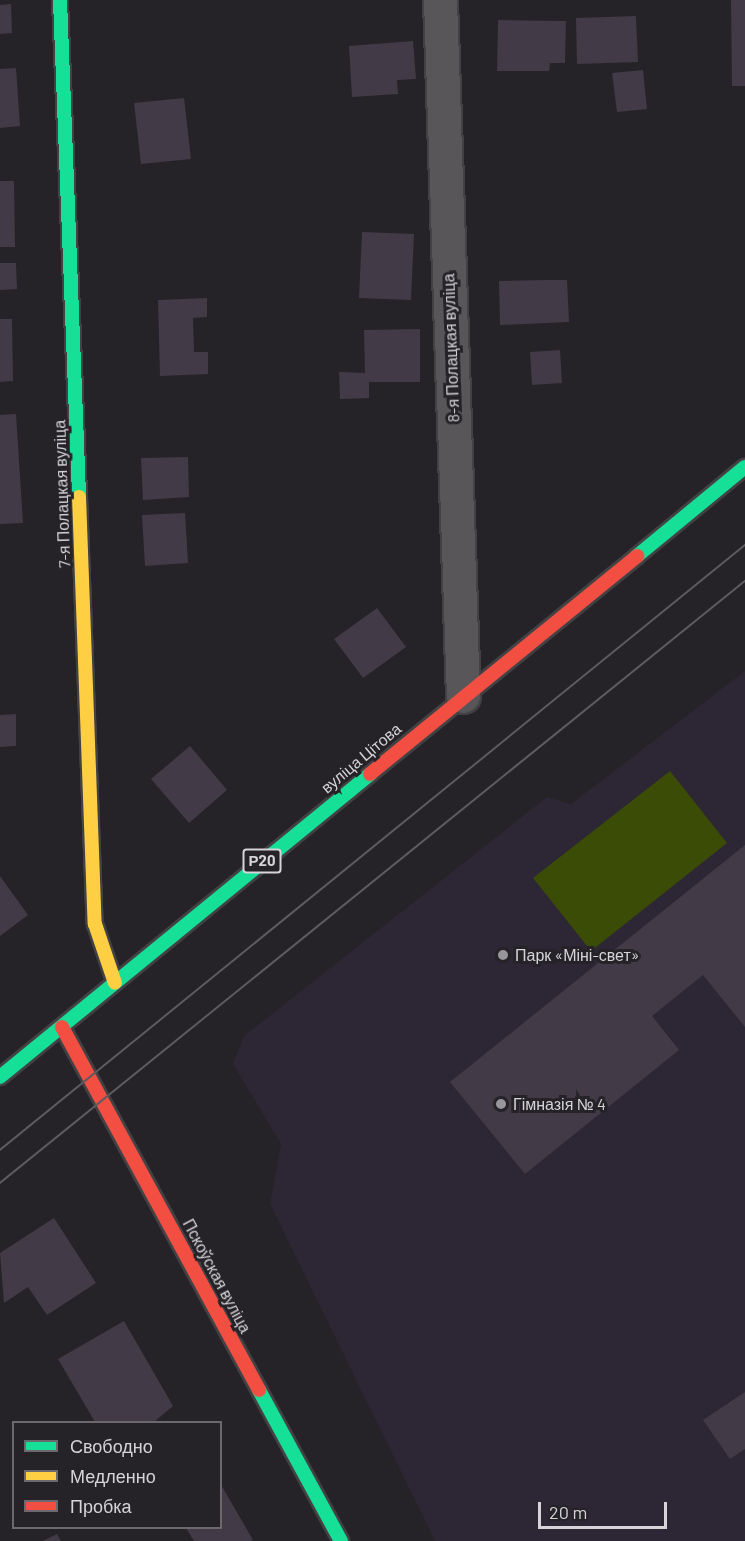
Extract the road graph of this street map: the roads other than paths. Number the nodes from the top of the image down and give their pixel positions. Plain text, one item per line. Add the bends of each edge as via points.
1 (60, 0) edge
2 (441, 0) edge
3 (745, 467) edge
4 (462, 696) junction
5 (115, 983) junction
6 (62, 1027) junction
7 (0, 1077) edge
8 (341, 1541) edge

1 - 5 street, 7-я Полацкая вуліца via 95,924
2 - 4 street, 8-я Полацкая вуліца
3 - 4 street, вуліца Цітова / Р20
4 - 5 street, вуліца Цітова / Р20
5 - 6 street, вуліца Цітова / Р20
6 - 7 street, вуліца Цітова / Р20
6 - 8 street, Пскоўская вуліца

